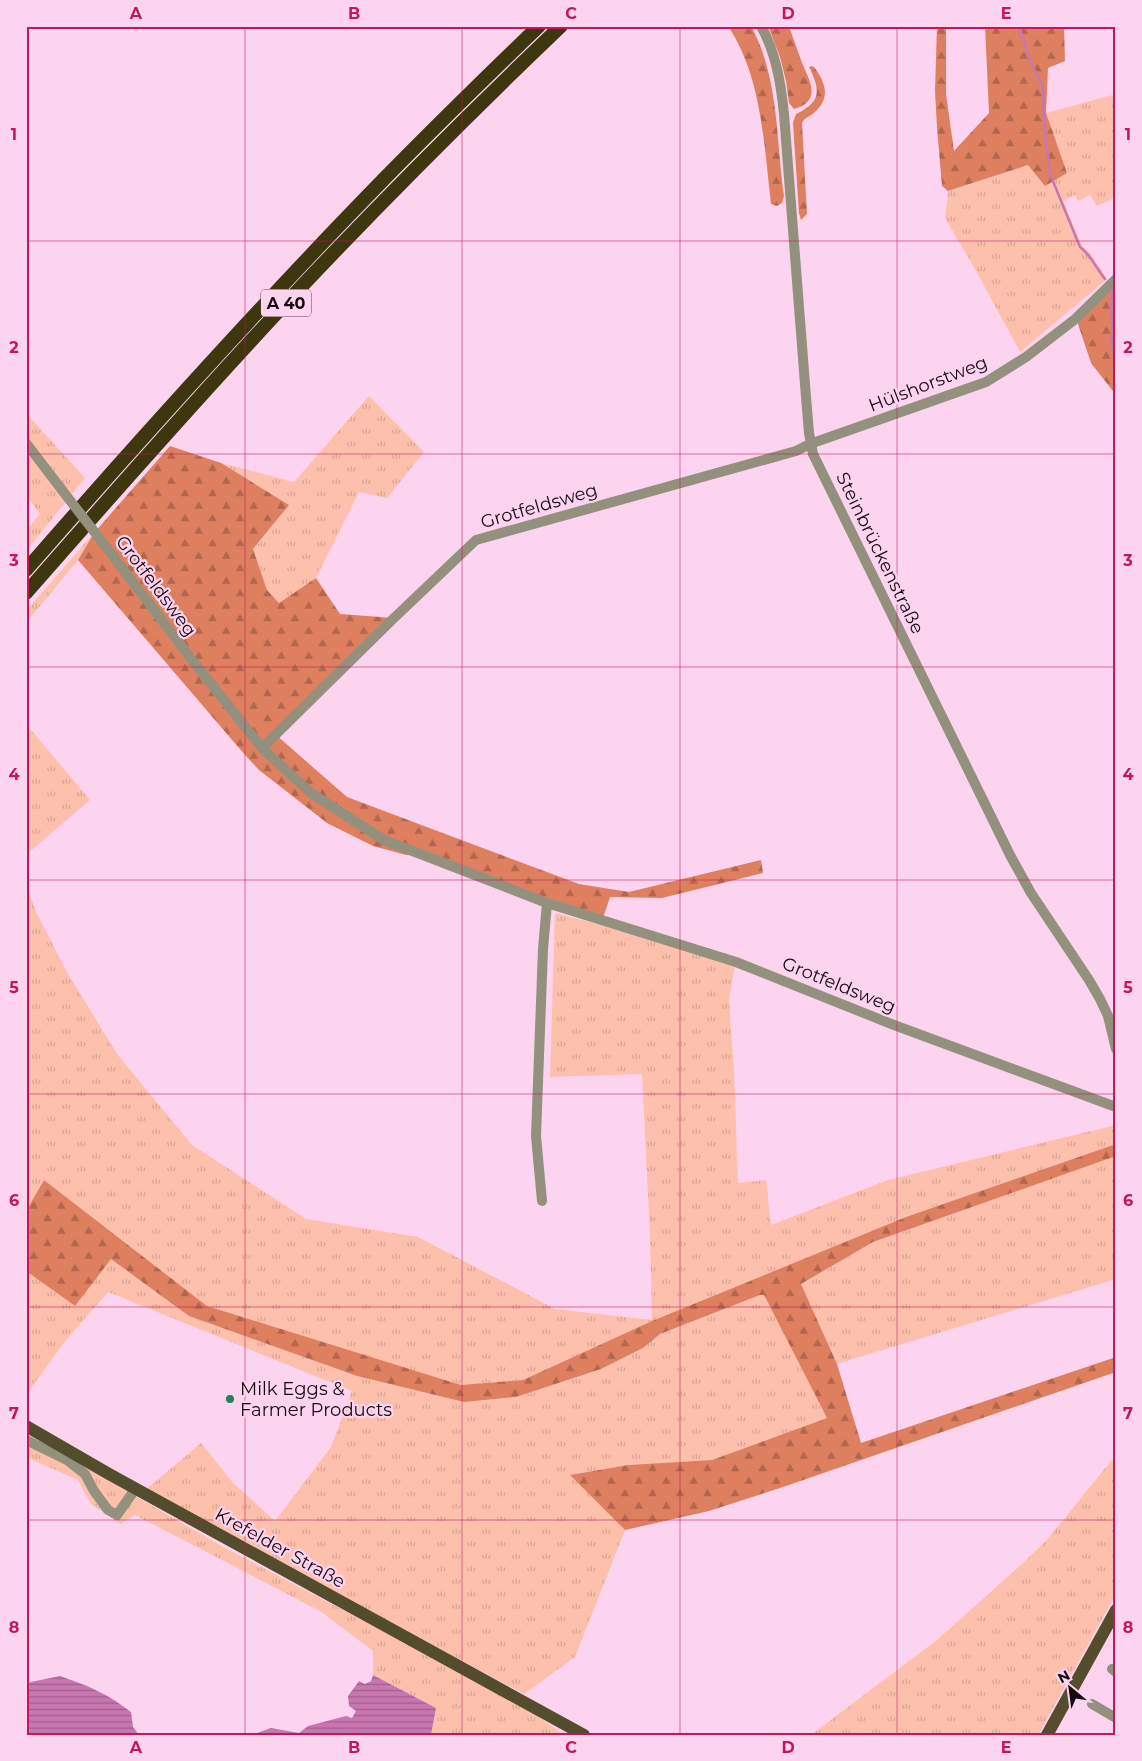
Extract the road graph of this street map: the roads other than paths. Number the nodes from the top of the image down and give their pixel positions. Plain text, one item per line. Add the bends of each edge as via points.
1 (539, 26) edge
2 (561, 26) edge
3 (761, 26) edge
4 (1116, 278) edge
5 (26, 443) edge
6 (810, 444) junction
7 (26, 570) edge
8 (26, 593) edge
9 (262, 748) junction
10 (547, 904) junction
11 (1116, 1049) edge
12 (1116, 1107) edge
13 (542, 1201) dead end
14 (26, 1426) edge
15 (26, 1440) edge
16 (136, 1488) junction
17 (1116, 1610) edge
18 (1092, 1704) dead end
19 (1116, 1718) edge
20 (584, 1735) edge
21 (1047, 1735) edge

1 - 7 highway, A 40 via 383,180 222,350
2 - 8 highway, A 40 via 302,286 150,451
3 - 6 street, Steinbrückenstraße via 778,73 784,107
4 - 6 street, Hülshorstweg via 1074,320 1026,357 986,382
5 - 9 street, Grotfeldsweg, bridge
6 - 9 street, Grotfeldsweg via 786,454 476,540
6 - 11 street, Steinbrückenstraße via 1010,855 1100,999
9 - 10 street, Grotfeldsweg via 311,792 384,840
10 - 12 street, Grotfeldsweg via 736,962 894,1025
10 - 13 street via 536,1136
14 - 16 main road, Krefelder Straße
15 - 16 street via 68,1460 85,1474 108,1510 117,1515
16 - 20 main road, Krefelder Straße
17 - 21 main road
18 - 19 street

